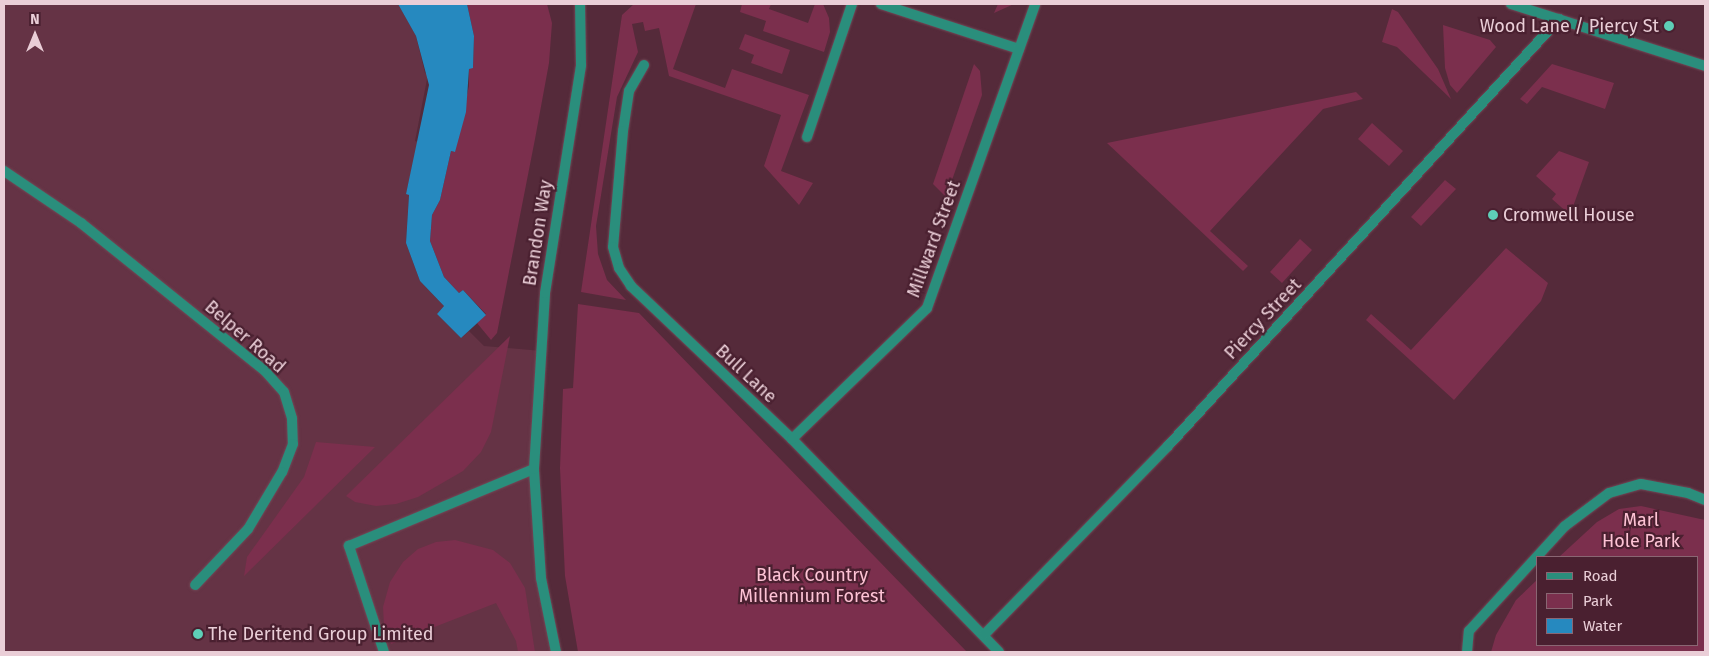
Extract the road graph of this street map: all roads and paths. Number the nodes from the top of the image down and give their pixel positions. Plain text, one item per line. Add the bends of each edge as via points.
1 (580, 4) edge
2 (852, 4) edge
3 (880, 4) edge
4 (1035, 4) edge
5 (1511, 4) edge
6 (1559, 19) junction
7 (1019, 49) junction
8 (644, 65) dead end
9 (1705, 66) edge
10 (807, 137) dead end
11 (4, 171) edge
12 (792, 439) junction
13 (534, 469) junction
14 (1705, 500) edge
15 (1537, 556) edge
16 (1536, 557) edge
17 (195, 585) dead end
18 (984, 635) junction
19 (384, 652) edge
20 (556, 652) edge
21 (999, 652) edge
22 (1467, 652) edge

1 - 13 street, Brandon Way via 581,65 545,293
2 - 10 street
3 - 7 street
4 - 7 street, Millward Street
5 - 6 street
6 - 9 street
6 - 18 street, Piercy Street via 1168,446
7 - 12 street, Millward Street via 927,308
8 - 12 street, Bull Lane via 630,91 623,131 613,247 619,268 653,309
11 - 17 street, Belper Road via 89,230 265,371 284,392 292,420 293,444 282,472 248,529
12 - 18 street, Bull Lane
13 - 19 street via 350,546
13 - 20 street, Brandon Way via 541,578
14 - 15 street via 1688,493 1642,484 1608,493 1565,526
16 - 22 street via 1468,631
18 - 21 street, Bull Lane

